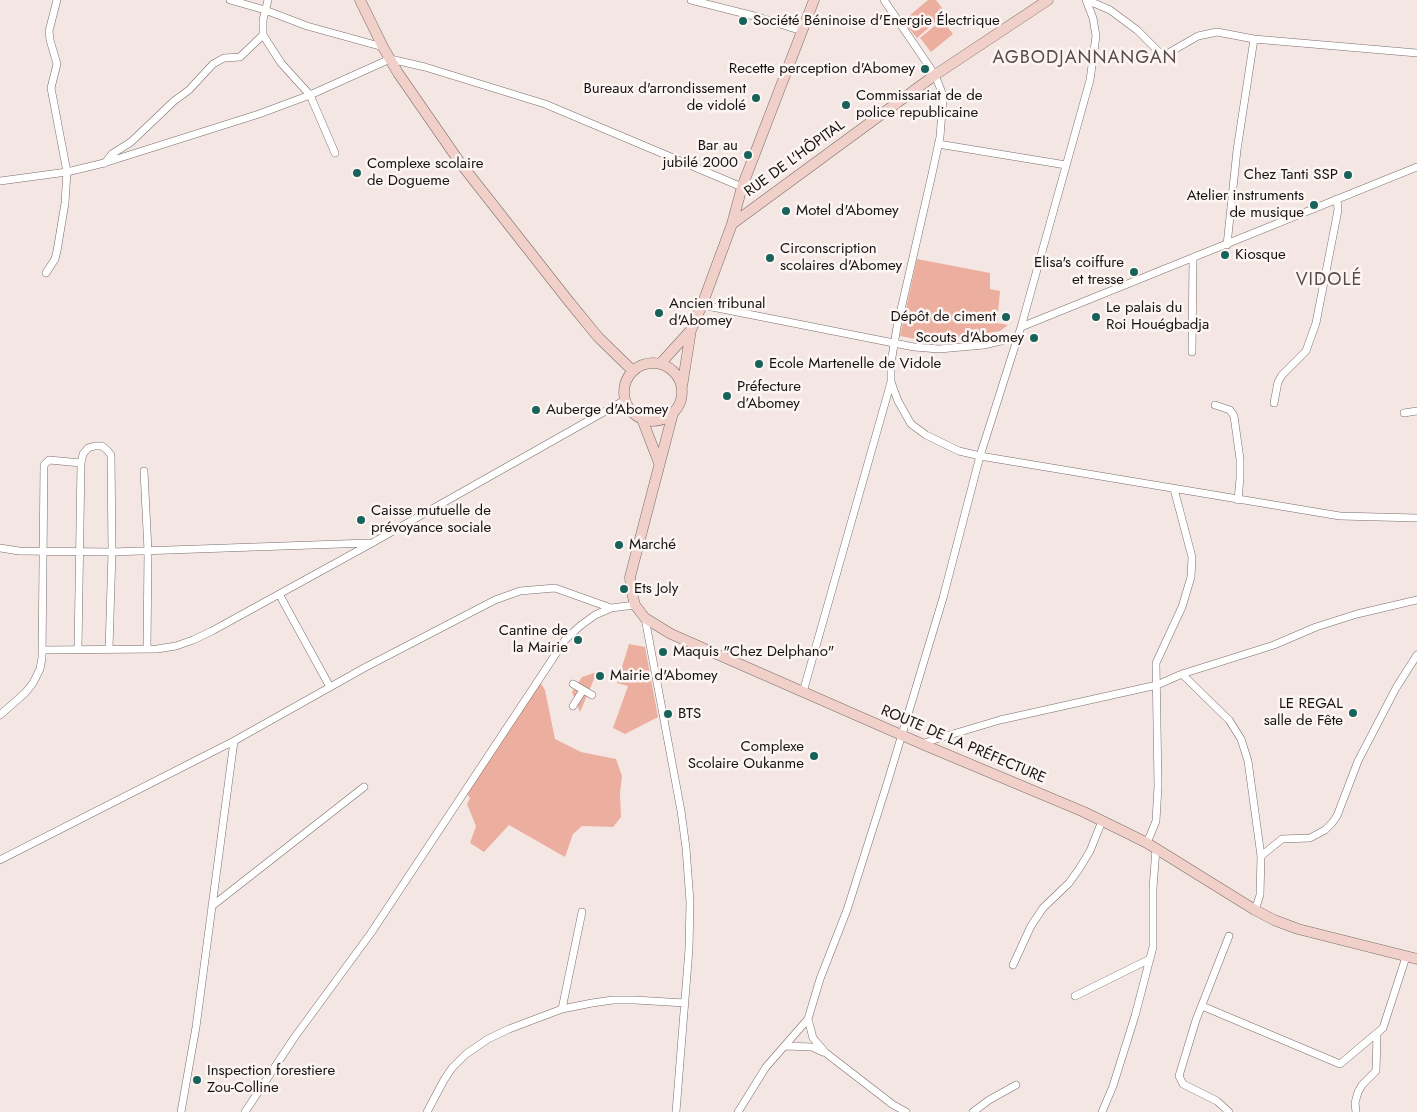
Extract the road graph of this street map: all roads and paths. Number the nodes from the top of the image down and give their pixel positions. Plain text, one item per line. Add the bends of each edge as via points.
1 (57, 0) edge
2 (230, 0) edge
3 (268, 0) edge
4 (360, 0) edge
5 (695, 0) edge
6 (814, 0) edge
7 (884, 0) edge
8 (1048, 0) edge
9 (1087, 0) edge
10 (265, 10) junction
11 (802, 32) junction
12 (263, 35) junction
13 (1254, 39) junction
14 (383, 47) junction
15 (1417, 53) edge
16 (390, 59) junction
17 (935, 75) junction
18 (310, 95) junction
19 (938, 144) junction
20 (335, 153) dead end
21 (104, 163) junction
22 (1066, 165) junction
23 (1417, 167) edge
24 (67, 172) junction
25 (0, 181) edge
26 (742, 187) junction
27 (1337, 199) junction
28 (732, 224) junction
29 (1226, 245) junction
30 (1193, 258) junction
31 (46, 273) dead end
32 (702, 305) junction
33 (1021, 327) junction
34 (691, 330) junction
35 (1017, 337) junction
36 (894, 344) junction
37 (1192, 352) dead end
38 (660, 364) junction
39 (633, 371) junction
40 (892, 382) junction
41 (682, 387) junction
42 (625, 400) junction
43 (1274, 402) dead end
44 (1215, 406) dead end
45 (1417, 411) edge
46 (673, 413) junction
47 (1404, 413) dead end
48 (642, 419) junction
49 (980, 456) junction
50 (81, 463) junction
51 (660, 464) junction
52 (144, 471) dead end
53 (1174, 489) junction
54 (1238, 500) junction
55 (1417, 518) edge
56 (372, 543) junction
57 (0, 548) edge
58 (42, 551) junction
59 (80, 551) junction
60 (148, 551) junction
61 (112, 552) junction
62 (279, 594) junction
63 (1417, 600) edge
64 (635, 605) junction
65 (611, 608) junction
66 (645, 618) junction
67 (78, 649) junction
68 (109, 649) junction
69 (147, 649) junction
70 (42, 650) junction
71 (1417, 655) edge
72 (1182, 674) junction
73 (573, 684) dead end
74 (1157, 685) junction
75 (330, 687) junction
76 (583, 690) junction
77 (803, 692) junction
78 (592, 694) dead end
79 (573, 706) dead end
80 (0, 715) edge
81 (902, 735) junction
82 (234, 741) junction
83 (922, 744) junction
84 (364, 786) dead end
85 (1102, 821) junction
86 (1147, 843) junction
87 (1156, 850) junction
88 (1261, 856) junction
89 (0, 860) edge
90 (212, 906) junction
91 (1255, 910) junction
92 (582, 912) dead end
93 (1229, 936) dead end
94 (1412, 958) edge
95 (1150, 959) junction
96 (1013, 965) dead end
97 (1075, 996) dead end
98 (685, 1003) junction
99 (1202, 1006) junction
100 (562, 1010) junction
101 (808, 1019) junction
102 (1377, 1034) junction
103 (786, 1046) junction
104 (826, 1053) junction
105 (1016, 1086) dead end
106 (181, 1112) edge
107 (245, 1112) edge
108 (427, 1112) edge
109 (676, 1112) edge
110 (738, 1112) edge
111 (906, 1112) edge
112 (973, 1112) edge
113 (1102, 1112) edge
114 (1230, 1112) edge
115 (1356, 1112) edge

1 - 24 street via 49,31 57,64 51,88
2 - 10 street
3 - 10 street
4 - 14 street
5 - 11 street
6 - 11 street
7 - 17 street
8 - 17 street, RUE DE L'HÔPITAL
9 - 13 street via 1116,15 1165,55 1198,36 1210,33
9 - 22 street via 1093,18 1095,45 1090,80
10 - 12 street
10 - 14 street via 307,26
11 - 26 street
12 - 18 street via 281,63
12 - 21 street via 240,57 224,58 213,64 189,90
13 - 15 street
13 - 29 street
14 - 16 street
16 - 18 street
16 - 26 street via 545,104
16 - 39 street via 461,164 598,337
17 - 19 street via 943,98
17 - 28 street, RUE DE L'HÔPITAL
18 - 20 street
18 - 21 street
19 - 22 street
19 - 36 street
21 - 24 street
22 - 33 street
23 - 27 street
24 - 25 street
24 - 31 street via 66,203 57,251
26 - 28 street
27 - 29 street
27 - 43 street via 1338,210 1316,323 1306,351 1278,382
28 - 32 street
29 - 30 street
30 - 33 street
30 - 37 street
32 - 34 street
32 - 36 street
33 - 35 street
34 - 38 street
34 - 41 street
35 - 36 street via 939,349
35 - 49 street
36 - 40 street
38 - 39 street via 646,364
38 - 41 street via 676,375
39 - 42 street via 624,388
40 - 49 street via 911,424 959,451
40 - 77 street
41 - 46 street via 680,401
42 - 48 street via 632,412
42 - 56 street
44 - 54 street via 1230,410 1234,416 1240,459
45 - 47 street
46 - 48 street via 662,420
46 - 51 street, ROUTE DE LA PRÉFECTURE
48 - 51 street
49 - 53 street
49 - 81 street via 943,598
50 - 58 street via 49,460 44,465
50 - 59 street
50 - 61 street via 83,454 95,446 102,446 111,456
51 - 64 street, ROUTE DE LA PRÉFECTURE via 630,577
52 - 60 street
53 - 54 street
53 - 74 street via 1192,557 1182,607 1156,663
54 - 55 street via 1340,516
56 - 60 street
56 - 62 street
57 - 58 street
58 - 59 street
58 - 70 street
59 - 61 street
59 - 67 street
60 - 61 street
60 - 69 street
61 - 68 street
62 - 69 street via 192,640 176,646
62 - 75 street
63 - 72 street via 1357,614
64 - 65 street
64 - 66 street, ROUTE DE LA PRÉFECTURE
65 - 75 street via 555,588 520,591 495,600
65 - 107 street via 588,620 565,640 371,933 294,1038
66 - 77 street, ROUTE DE LA PRÉFECTURE via 670,634
66 - 98 street via 686,848 690,902
67 - 68 street
67 - 70 street
68 - 69 street
70 - 80 street via 40,669 33,682
71 - 88 street via 1358,761 1332,823 1310,838 1282,839
72 - 74 street
72 - 88 street via 1229,720 1240,739 1248,761
73 - 76 street
74 - 83 street via 1000,720
74 - 86 street via 1156,821
75 - 82 street
76 - 78 street
76 - 79 street
77 - 81 street, ROUTE DE LA PRÉFECTURE
81 - 83 street, ROUTE DE LA PRÉFECTURE
81 - 101 street via 847,910
82 - 89 street
82 - 90 street
83 - 85 street, ROUTE DE LA PRÉFECTURE
84 - 90 street
85 - 86 street, ROUTE DE LA PRÉFECTURE
85 - 96 street via 1079,869 1043,908
86 - 87 street, ROUTE DE LA PRÉFECTURE
87 - 91 street, ROUTE DE LA PRÉFECTURE
87 - 95 street
88 - 91 street via 1260,895
90 - 106 street
91 - 94 street, ROUTE DE LA PRÉFECTURE via 1298,929
92 - 100 street
93 - 99 street
94 - 102 street via 1383,1028
95 - 97 street
95 - 113 street via 1140,1000
98 - 100 street via 613,1000
98 - 109 street
99 - 102 street via 1340,1064
99 - 114 street via 1179,1076 1183,1084 1217,1101
100 - 108 street via 509,1029 466,1054 452,1068
101 - 103 street
101 - 104 street via 813,1038
102 - 115 street via 1376,1071 1358,1092
103 - 104 street via 812,1047
103 - 110 street via 766,1067
104 - 111 street
105 - 112 street

